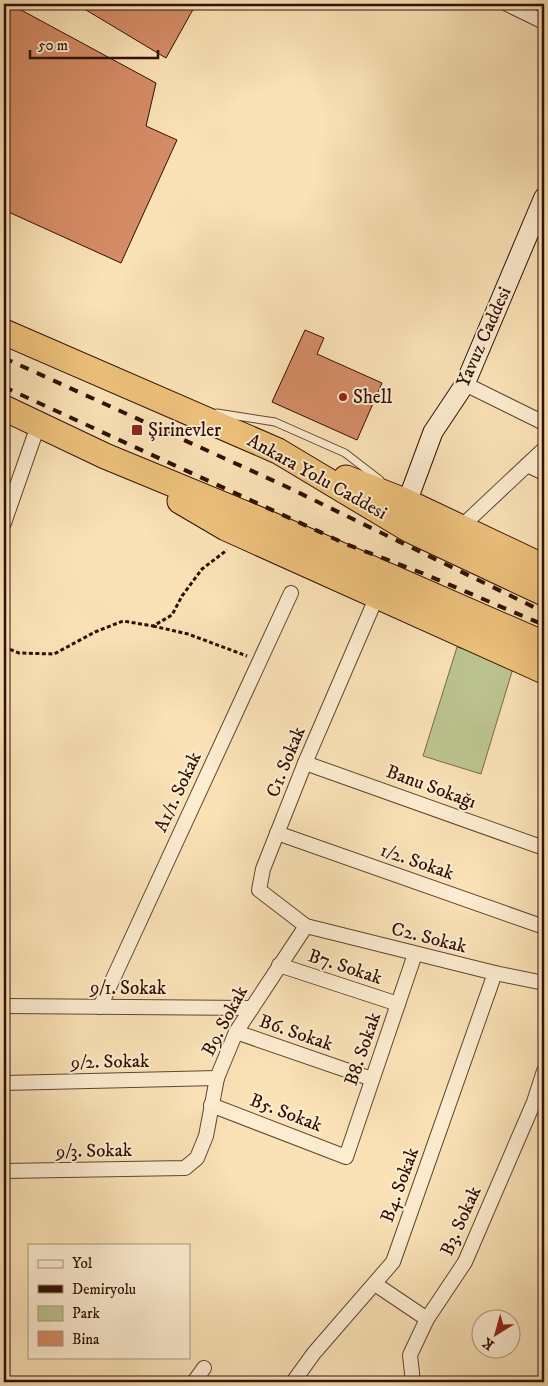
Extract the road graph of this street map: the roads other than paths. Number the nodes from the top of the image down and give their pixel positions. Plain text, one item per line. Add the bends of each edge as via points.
1 (507, 4) edge
2 (544, 22) edge
3 (544, 197) edge
4 (4, 320) edge
5 (4, 332) edge
6 (55, 354) junction
7 (465, 384) junction
8 (177, 407) junction
9 (4, 408) edge
10 (544, 424) edge
11 (4, 425) edge
12 (34, 437) junction
13 (544, 448) edge
14 (278, 451) junction
15 (105, 456) junction
16 (527, 465) junction
17 (130, 467) junction
18 (544, 474) edge
19 (408, 502) junction
20 (4, 523) edge
21 (461, 527) junction
22 (544, 567) edge
23 (544, 592) edge
24 (291, 593) dead end
25 (377, 596) junction
26 (544, 644) edge
27 (544, 671) edge
28 (305, 763) junction
29 (277, 833) junction
30 (544, 848) edge
31 (306, 926) junction
32 (544, 927) edge
33 (415, 954) junction
34 (279, 965) junction
35 (495, 973) junction
36 (544, 983) edge
37 (398, 1004) junction
38 (4, 1006) edge
39 (100, 1007) junction
40 (252, 1008) junction
41 (236, 1032) junction
42 (544, 1071) edge
43 (217, 1078) junction
44 (372, 1079) junction
45 (4, 1083) edge
46 (211, 1105) junction
47 (346, 1157) joint
48 (185, 1168) joint
49 (4, 1171) edge
50 (375, 1284) junction
51 (427, 1319) junction
52 (204, 1368) dead end
53 (194, 1382) edge
54 (293, 1382) edge
55 (413, 1382) edge

1 - 2 street
3 - 7 main road, Yavuz Caddesi
4 - 6 highway
5 - 6 highway, Ankara Yolu Caddesi
6 - 8 highway, Ankara Yolu Caddesi
7 - 10 street
7 - 19 main road, Yavuz Caddesi via 433,432
8 - 14 highway, Ankara Yolu Caddesi
8 - 19 lane via 275,422 345,453
9 - 15 highway
11 - 12 highway
12 - 15 highway
12 - 20 street
13 - 16 street
14 - 19 highway
14 - 23 highway, Ankara Yolu Caddesi via 410,530
15 - 17 highway
16 - 18 street
16 - 21 street
17 - 25 highway via 177,500 226,528
17 - 26 highway
19 - 21 highway
21 - 22 highway
24 - 39 street, A1/1. Sokak
25 - 27 highway
25 - 28 street, C1. Sokak
28 - 29 street, C1. Sokak
28 - 30 street, Banu Sokağı
29 - 31 street, C1. Sokak via 263,869 259,890
29 - 32 street, 1/2. Sokak
31 - 33 street, C2. Sokak
31 - 34 street, B9. Sokak
33 - 35 street, C2. Sokak
33 - 37 street, B8. Sokak
34 - 37 street, B7. Sokak
34 - 40 street, B9. Sokak
35 - 36 street, C2. Sokak
35 - 50 street, B4. Sokak via 393,1262
37 - 44 street, B8. Sokak
38 - 39 street, 9/1. Sokak
39 - 40 street, 9/1. Sokak
40 - 41 street, B9. Sokak
41 - 43 street, B9. Sokak
41 - 44 street, B6. Sokak
42 - 51 street, B3. Sokak via 534,1102 465,1262
43 - 45 street, 9/2. Sokak
43 - 46 street, B9. Sokak
44 - 47 street, B8. Sokak
46 - 47 street, B5. Sokak
46 - 48 street, B9. Sokak via 206,1136 196,1158
48 - 49 street, 9/3. Sokak
50 - 51 street
50 - 54 street, B4. Sokak via 314,1353
51 - 55 street, B3. Sokak via 410,1356
52 - 53 street

